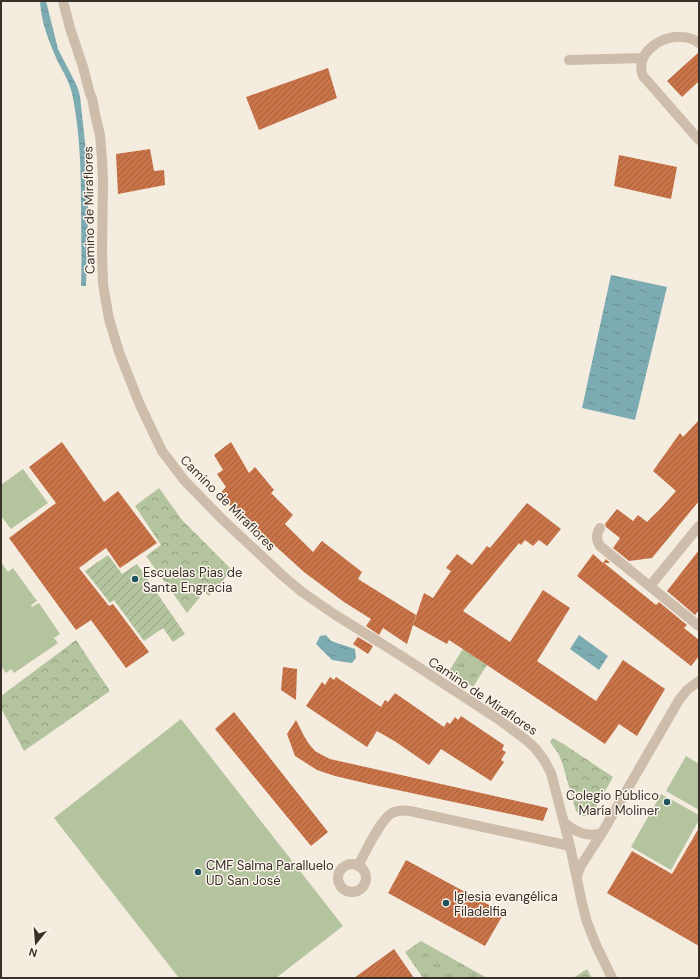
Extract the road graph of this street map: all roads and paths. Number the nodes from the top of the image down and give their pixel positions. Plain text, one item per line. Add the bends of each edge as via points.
1 (63, 1) edge
2 (699, 42) edge
3 (643, 58) junction
4 (569, 60) dead end
5 (699, 140) edge
6 (699, 526) edge
7 (600, 528) dead end
8 (650, 586) junction
9 (699, 626) edge
10 (699, 681) edge
11 (565, 823) junction
12 (602, 832) junction
13 (570, 846) junction
14 (358, 866) dead end
15 (577, 878) junction
16 (612, 978) edge

1 - 11 street, Camino de Miraflores via 92,98 100,135 103,181 103,284 109,319 140,405 162,451 184,480 222,519 302,592 498,719 535,748 551,773
2 - 3 street via 681,36 662,40
3 - 4 street
3 - 5 street via 643,76
6 - 8 street
7 - 8 street via 597,538 600,546
8 - 9 street
10 - 12 street via 679,700
11 - 12 street via 584,834 595,835
11 - 13 street, Camino de Miraflores
12 - 15 street via 580,867
13 - 14 street via 410,811 398,811 391,813 383,821
13 - 15 street, Camino de Miraflores
15 - 16 street, Camino de Miraflores via 587,922

